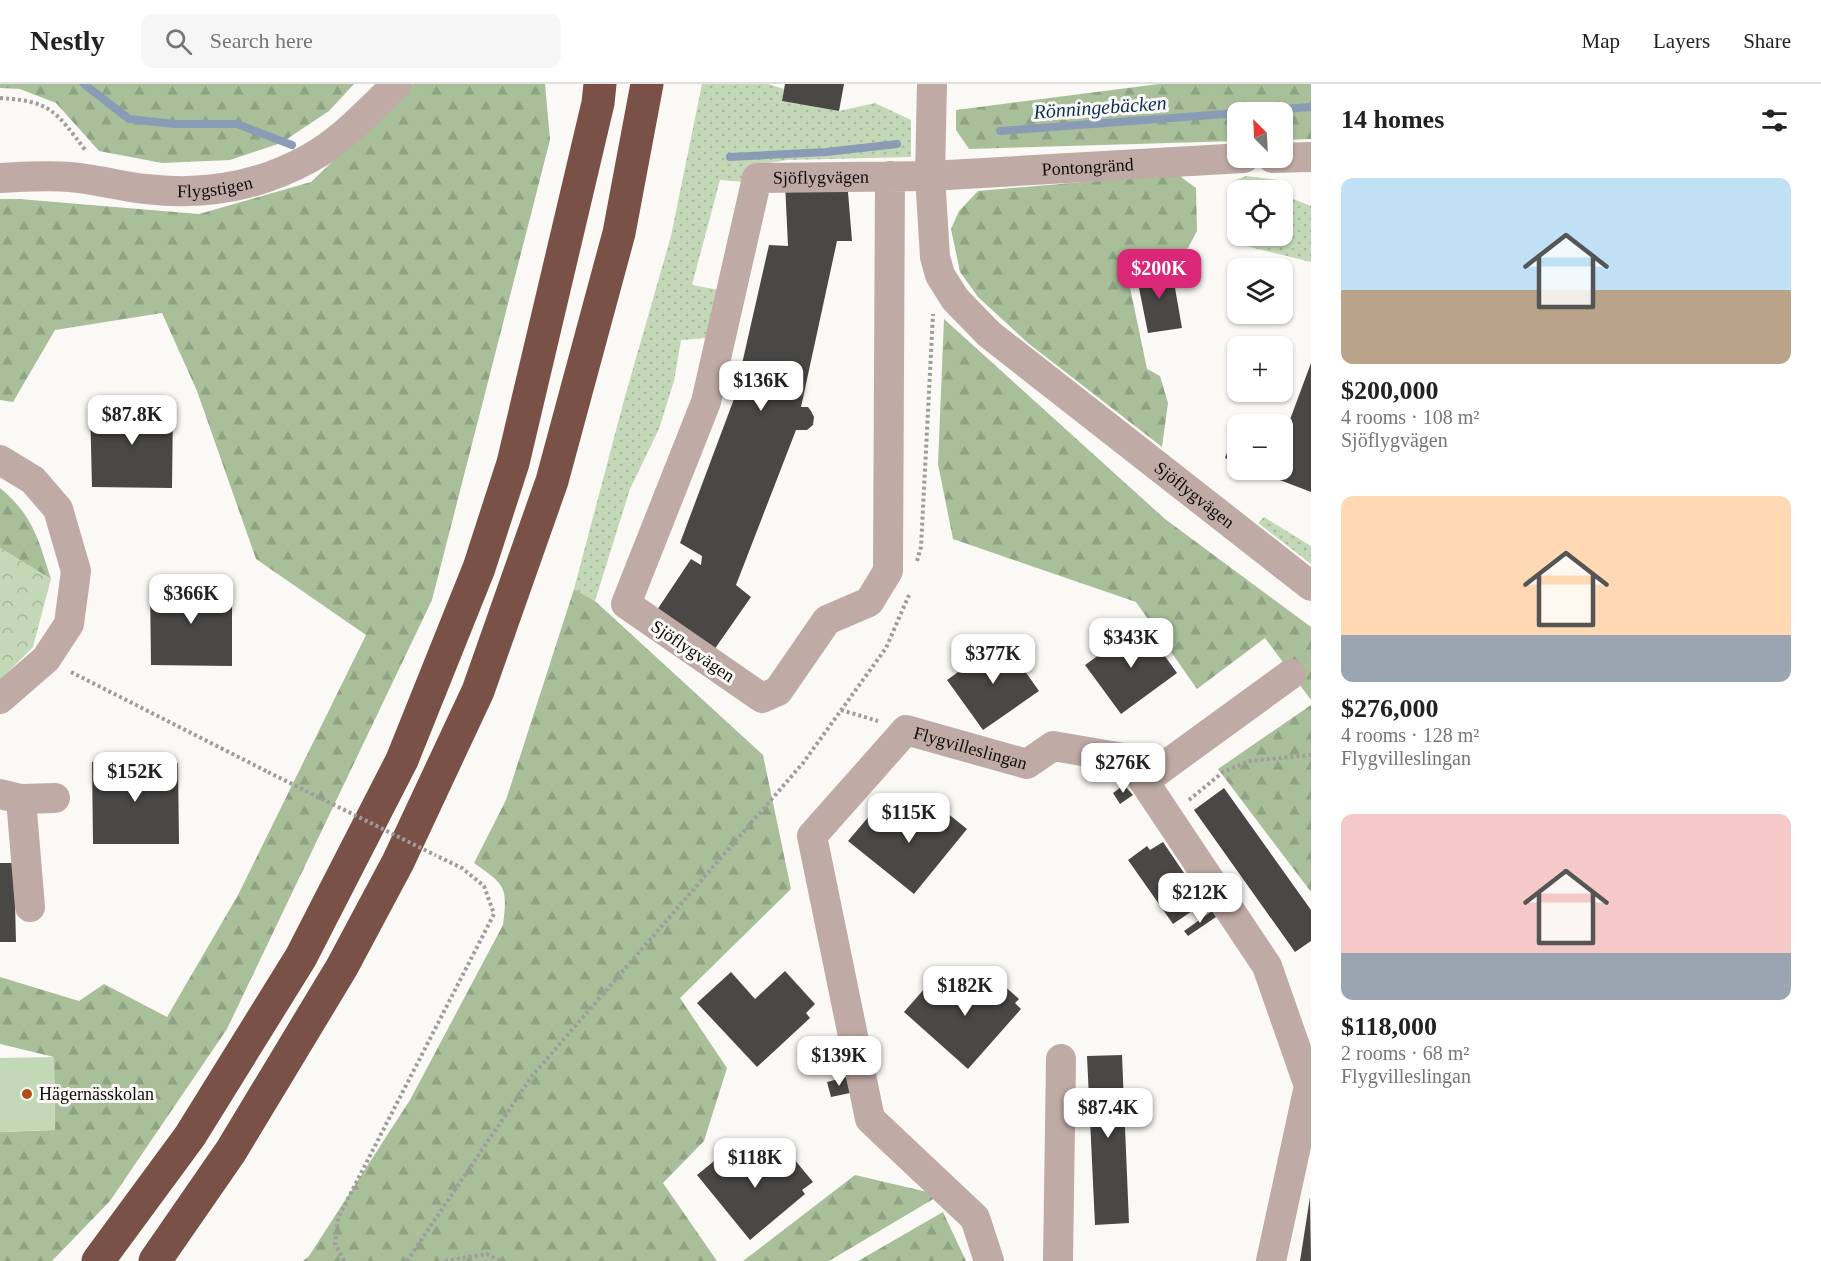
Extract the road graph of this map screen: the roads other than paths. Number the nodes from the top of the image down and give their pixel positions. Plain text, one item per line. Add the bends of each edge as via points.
1 (397, 84) edge
2 (600, 84) edge
3 (647, 84) edge
4 (932, 84) edge
5 (1227, 159) edge
6 (930, 176) junction
7 (890, 177) junction
8 (0, 178) edge
9 (0, 460) edge
10 (1311, 586) edge
11 (1291, 674) dead end
12 (0, 699) edge
13 (1144, 781) junction
14 (10, 796) edge
15 (55, 798) dead end
16 (30, 907) dead end
17 (1061, 1059) dead end
18 (98, 1261) edge
19 (155, 1261) edge
20 (988, 1261) edge
21 (1058, 1261) edge
22 (1271, 1261) edge

1 - 8 street, Flygstigen via 340,138 311,158 249,184 185,193 68,177
2 - 18 highway via 513,463 478,568 402,760 301,957 190,1136
3 - 19 highway via 619,233 552,481 478,691 398,862 342,967 231,1150
4 - 6 street, Sjöflygvägen
5 - 6 street, Pontongränd
6 - 7 street, Sjöflygvägen
6 - 10 street, Sjöflygvägen via 935,257 940,276 955,299 989,334 1248,522
7 - 7 street, Sjöflygvägen via 888,571 869,602 827,620 778,691 762,698 626,604 706,402 757,177
9 - 12 street via 33,480 58,509 76,571 69,624 46,659
11 - 13 street
13 - 20 street, Flygvilleslingan via 1129,759 1053,746 1027,764 906,730 812,836 870,1119 975,1218
13 - 22 street, Flygvilleslingan via 1268,966 1309,1086
14 - 15 street
14 - 16 street
17 - 21 street

